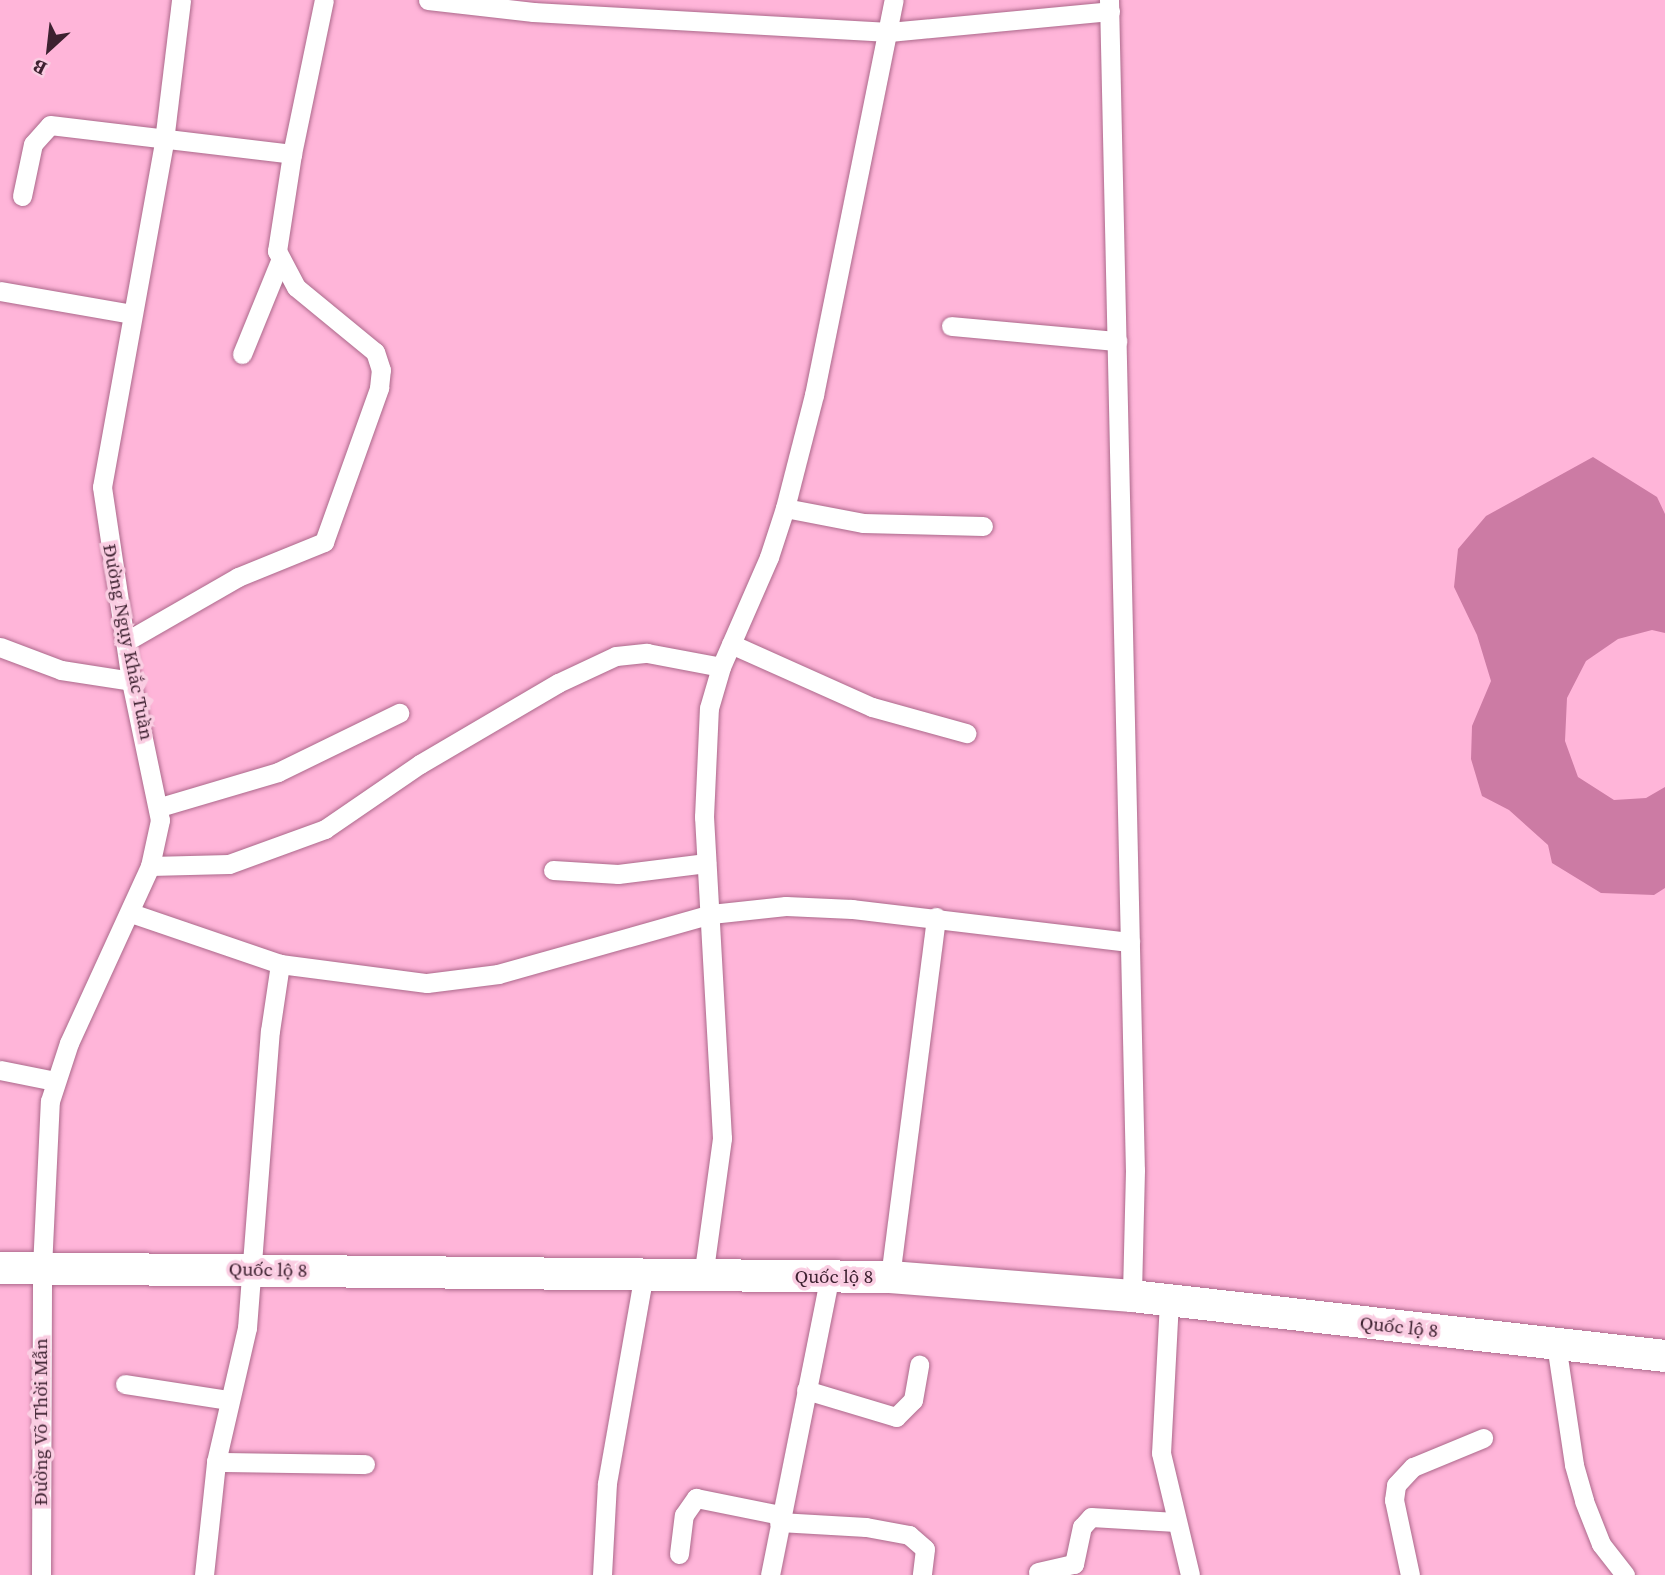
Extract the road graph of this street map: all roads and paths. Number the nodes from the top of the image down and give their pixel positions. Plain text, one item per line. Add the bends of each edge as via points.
1 (181, 0) edge
2 (324, 0) edge
3 (428, 0) edge
4 (894, 0) edge
5 (1110, 6) edge
6 (889, 32) junction
7 (164, 141) junction
8 (292, 154) junction
9 (22, 196) dead end
10 (280, 261) junction
11 (0, 291) edge
12 (132, 314) junction
13 (951, 326) dead end
14 (1117, 341) junction
15 (242, 354) dead end
16 (785, 508) junction
17 (983, 526) dead end
18 (125, 642) junction
19 (731, 644) junction
20 (0, 647) edge
21 (721, 667) junction
22 (131, 681) junction
23 (399, 713) dead end
24 (965, 733) dead end
25 (160, 807) junction
26 (706, 863) junction
27 (150, 866) junction
28 (553, 870) dead end
29 (131, 913) junction
30 (711, 914) junction
31 (936, 918) junction
32 (1130, 942) junction
33 (279, 964) junction
34 (0, 1070) edge
35 (55, 1081) junction
36 (0, 1268) edge
37 (42, 1268) junction
38 (250, 1269) junction
39 (830, 1276) junction
40 (704, 1277) junction
41 (890, 1277) junction
42 (643, 1278) junction
43 (1132, 1296) junction
44 (1169, 1301) junction
45 (1556, 1344) junction
46 (1665, 1356) edge
47 (919, 1365) dead end
48 (125, 1384) dead end
49 (806, 1390) junction
50 (228, 1400) junction
51 (1483, 1438) dead end
52 (216, 1462) junction
53 (365, 1464) dead end
54 (780, 1519) junction
55 (1176, 1522) junction
56 (679, 1554) dead end
57 (1038, 1572) dead end
58 (41, 1575) edge
59 (204, 1575) edge
60 (602, 1575) edge
61 (770, 1575) edge
62 (922, 1575) edge
63 (1190, 1575) edge
64 (1410, 1575) edge
65 (1625, 1575) edge

1 - 7 street, Đường Ngụy Khắc Tuần
2 - 8 street
3 - 6 street via 533,12
4 - 6 street
5 - 6 street
5 - 14 street
6 - 16 street via 814,395
7 - 8 street
7 - 9 street via 50,125 33,144
7 - 12 street, Đường Ngụy Khắc Tuần
8 - 10 street via 278,235
10 - 15 street
10 - 18 street via 296,287 369,345 379,361 379,388 332,530 312,551 238,577
11 - 12 street
12 - 18 street, Đường Ngụy Khắc Tuần via 102,487
13 - 14 street
14 - 32 street
16 - 17 street via 875,524
16 - 19 street
18 - 22 street, Đường Ngụy Khắc Tuần
19 - 21 street
19 - 24 street via 872,707
20 - 22 street via 61,670
21 - 26 street via 706,734
21 - 27 street via 647,653 616,656 558,683 420,764 325,830 222,866
22 - 25 street, Đường Ngụy Khắc Tuần
23 - 25 street via 278,772
25 - 27 street, Đường Ngụy Khắc Tuần
26 - 28 street via 618,874
26 - 30 street
27 - 29 street, Đường Ngụy Khắc Tuần
29 - 33 street
29 - 35 street, Đường Ngụy Khắc Tuần
30 - 31 street via 786,906
30 - 33 street via 458,982 402,981
30 - 40 street via 722,1138
31 - 32 street
31 - 41 street
32 - 43 street via 1135,1170
33 - 38 street
34 - 35 street
35 - 37 street, Đường Ngụy Khắc Tuần
36 - 37 highway, Quốc lộ 8
37 - 38 highway, Quốc lộ 8
37 - 58 street, Đường Võ Thời Mẫn
38 - 42 highway, Quốc lộ 8
38 - 50 street via 247,1328
39 - 40 highway, Quốc lộ 8
39 - 41 highway, Quốc lộ 8
39 - 49 street
40 - 42 highway, Quốc lộ 8
41 - 43 highway, Quốc lộ 8
42 - 60 street via 607,1483
43 - 44 highway, Quốc lộ 8
44 - 45 highway, Quốc lộ 8
44 - 55 street via 1161,1453
45 - 46 highway, Quốc lộ 8
45 - 65 street via 1581,1489 1601,1544
47 - 49 street via 913,1400 896,1416
48 - 50 street
49 - 54 street
50 - 52 street
51 - 64 street via 1413,1467 1396,1485 1394,1500
52 - 53 street
52 - 59 street
54 - 56 street via 696,1497 684,1515
54 - 61 street
54 - 62 street via 909,1535 925,1549
55 - 57 street via 1091,1517 1082,1527 1074,1564
55 - 63 street

